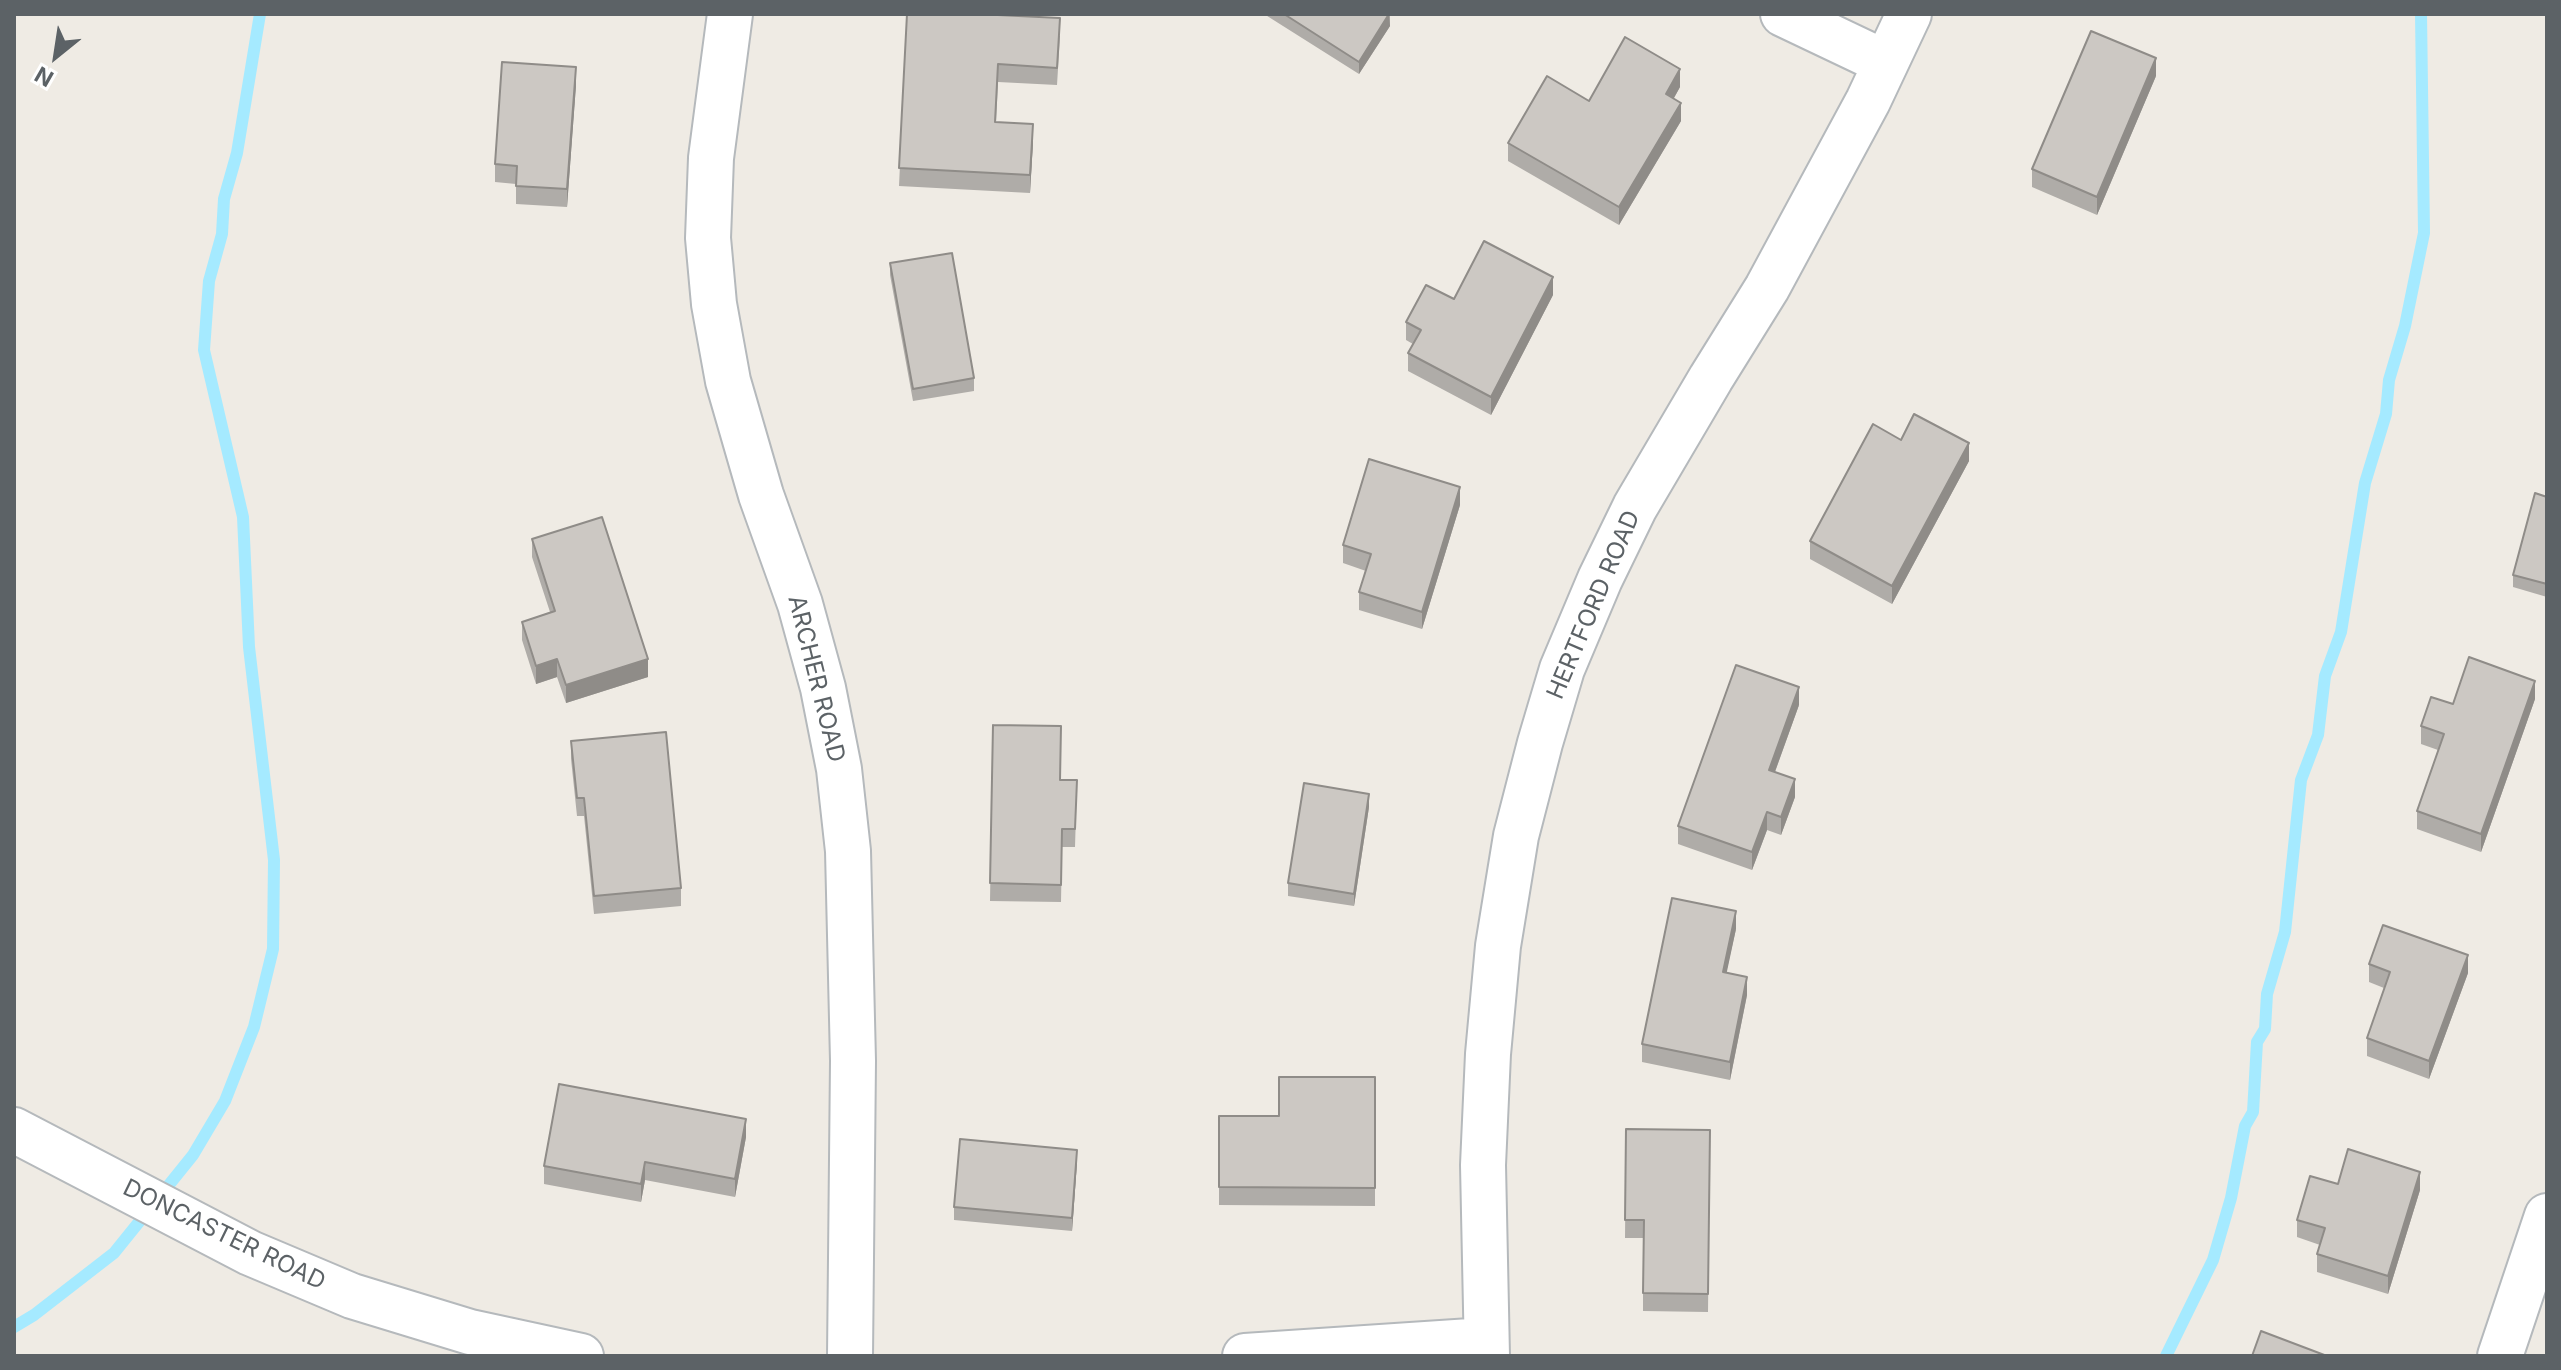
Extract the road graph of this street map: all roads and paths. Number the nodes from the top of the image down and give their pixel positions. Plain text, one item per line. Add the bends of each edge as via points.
1 (730, 14) edge
2 (1783, 14) edge
3 (1909, 14) edge
4 (1886, 63) junction
5 (14, 1130) edge
6 (2547, 1216) edge
7 (1486, 1348) edge
8 (581, 1356) edge
9 (850, 1356) edge
10 (1245, 1356) edge
11 (2500, 1356) edge

1 - 9 street, ARCHER ROAD via 711,158 708,238 714,304 728,381 823,688 848,851 853,1061
2 - 4 street
3 - 4 street, HERTFORD ROAD
4 - 7 street, HERTFORD ROAD via 1767,288 1635,507 1562,669 1516,836 1498,946 1483,1165
5 - 8 street, DONCASTER ROAD via 250,1253 352,1296 470,1332
6 - 11 street
7 - 10 street

